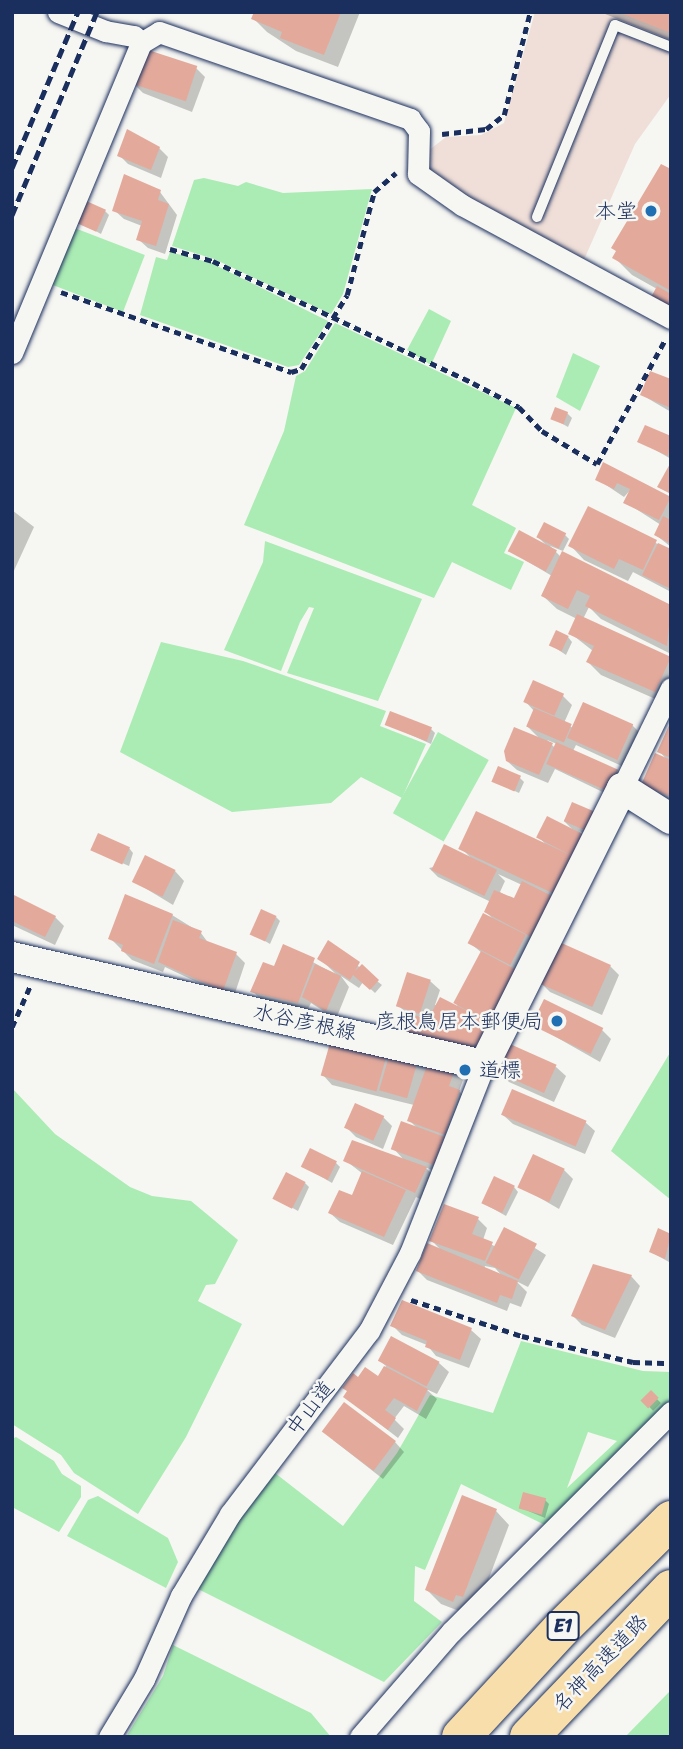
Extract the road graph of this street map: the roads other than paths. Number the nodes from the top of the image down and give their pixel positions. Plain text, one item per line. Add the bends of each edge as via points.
1 (58, 12) edge
2 (141, 43) junction
3 (671, 47) edge
4 (537, 217) dead end
5 (671, 318) edge
6 (12, 353) edge
7 (671, 688) edge
8 (622, 788) junction
9 (671, 819) edge
10 (25, 960) edge
11 (484, 1065) junction
12 (671, 1412) edge
13 (671, 1520) edge
14 (671, 1589) edge
15 (109, 1737) edge
16 (360, 1737) edge
17 (461, 1737) edge
18 (529, 1737) edge

1 - 2 street via 105,31 134,36
2 - 5 street via 159,32 410,119 420,140 418,174 462,205
2 - 6 street
3 - 4 lane via 615,25
7 - 8 street
8 - 9 main road
8 - 11 main road
10 - 11 main road, 水谷彦根線 via 321,1024
11 - 15 street, 中山道 via 460,1136 369,1331 230,1514 181,1596 144,1679
12 - 16 street via 451,1632
13 - 17 highway, E1
14 - 18 highway, 名神高速道路 / E1

